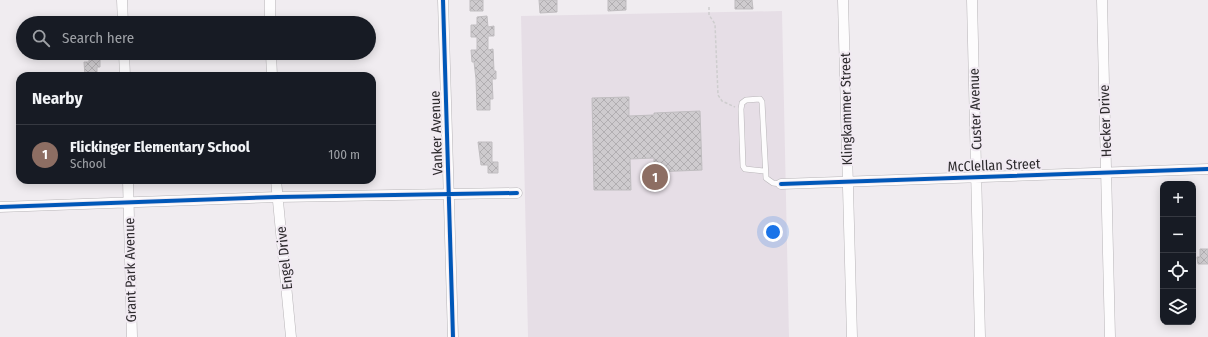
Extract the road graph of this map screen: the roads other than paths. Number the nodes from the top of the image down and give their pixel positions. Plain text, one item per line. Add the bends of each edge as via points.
1 (122, 0) edge
2 (270, 0) edge
3 (443, 0) edge
4 (843, 0) edge
5 (972, 0) edge
6 (1102, 0) edge
7 (123, 16) edge
8 (270, 16) edge
9 (124, 60) edge
10 (271, 60) edge
11 (125, 72) edge
12 (272, 72) edge
13 (1208, 169) edge
14 (765, 171) junction
15 (1106, 172) junction
16 (977, 177) junction
17 (848, 182) junction
18 (128, 184) edge
19 (276, 184) edge
20 (781, 184) joint
21 (517, 193) dead end
22 (448, 194) junction
23 (278, 197) junction
24 (128, 201) junction
25 (0, 207) edge
26 (132, 337) edge
27 (292, 337) edge
28 (453, 337) edge
29 (852, 337) edge
30 (980, 337) edge
31 (1110, 337) edge

1 - 7 street
2 - 8 street
3 - 22 street, Vanker Avenue
4 - 17 street, Klingkammer Street
5 - 16 street, Custer Avenue
6 - 15 street, Hecker Drive
9 - 11 street
10 - 12 street
13 - 15 street, McClellan Street
14 - 14 lane via 745,169 743,166 741,109 742,103 746,100 760,99 762,102
14 - 20 lane via 766,178 773,183
15 - 16 street, McClellan Street
15 - 31 street, Hecker Drive
16 - 17 street, McClellan Street
16 - 30 street, Custer Avenue
17 - 20 street, McClellan Street
17 - 29 street, Klingkammer Street
18 - 24 street, Grant Park Avenue
19 - 23 street, Engel Drive
21 - 22 street
22 - 23 street
22 - 28 street, Vanker Avenue
23 - 24 street
23 - 27 street, Engel Drive
24 - 25 street
24 - 26 street, Grant Park Avenue

